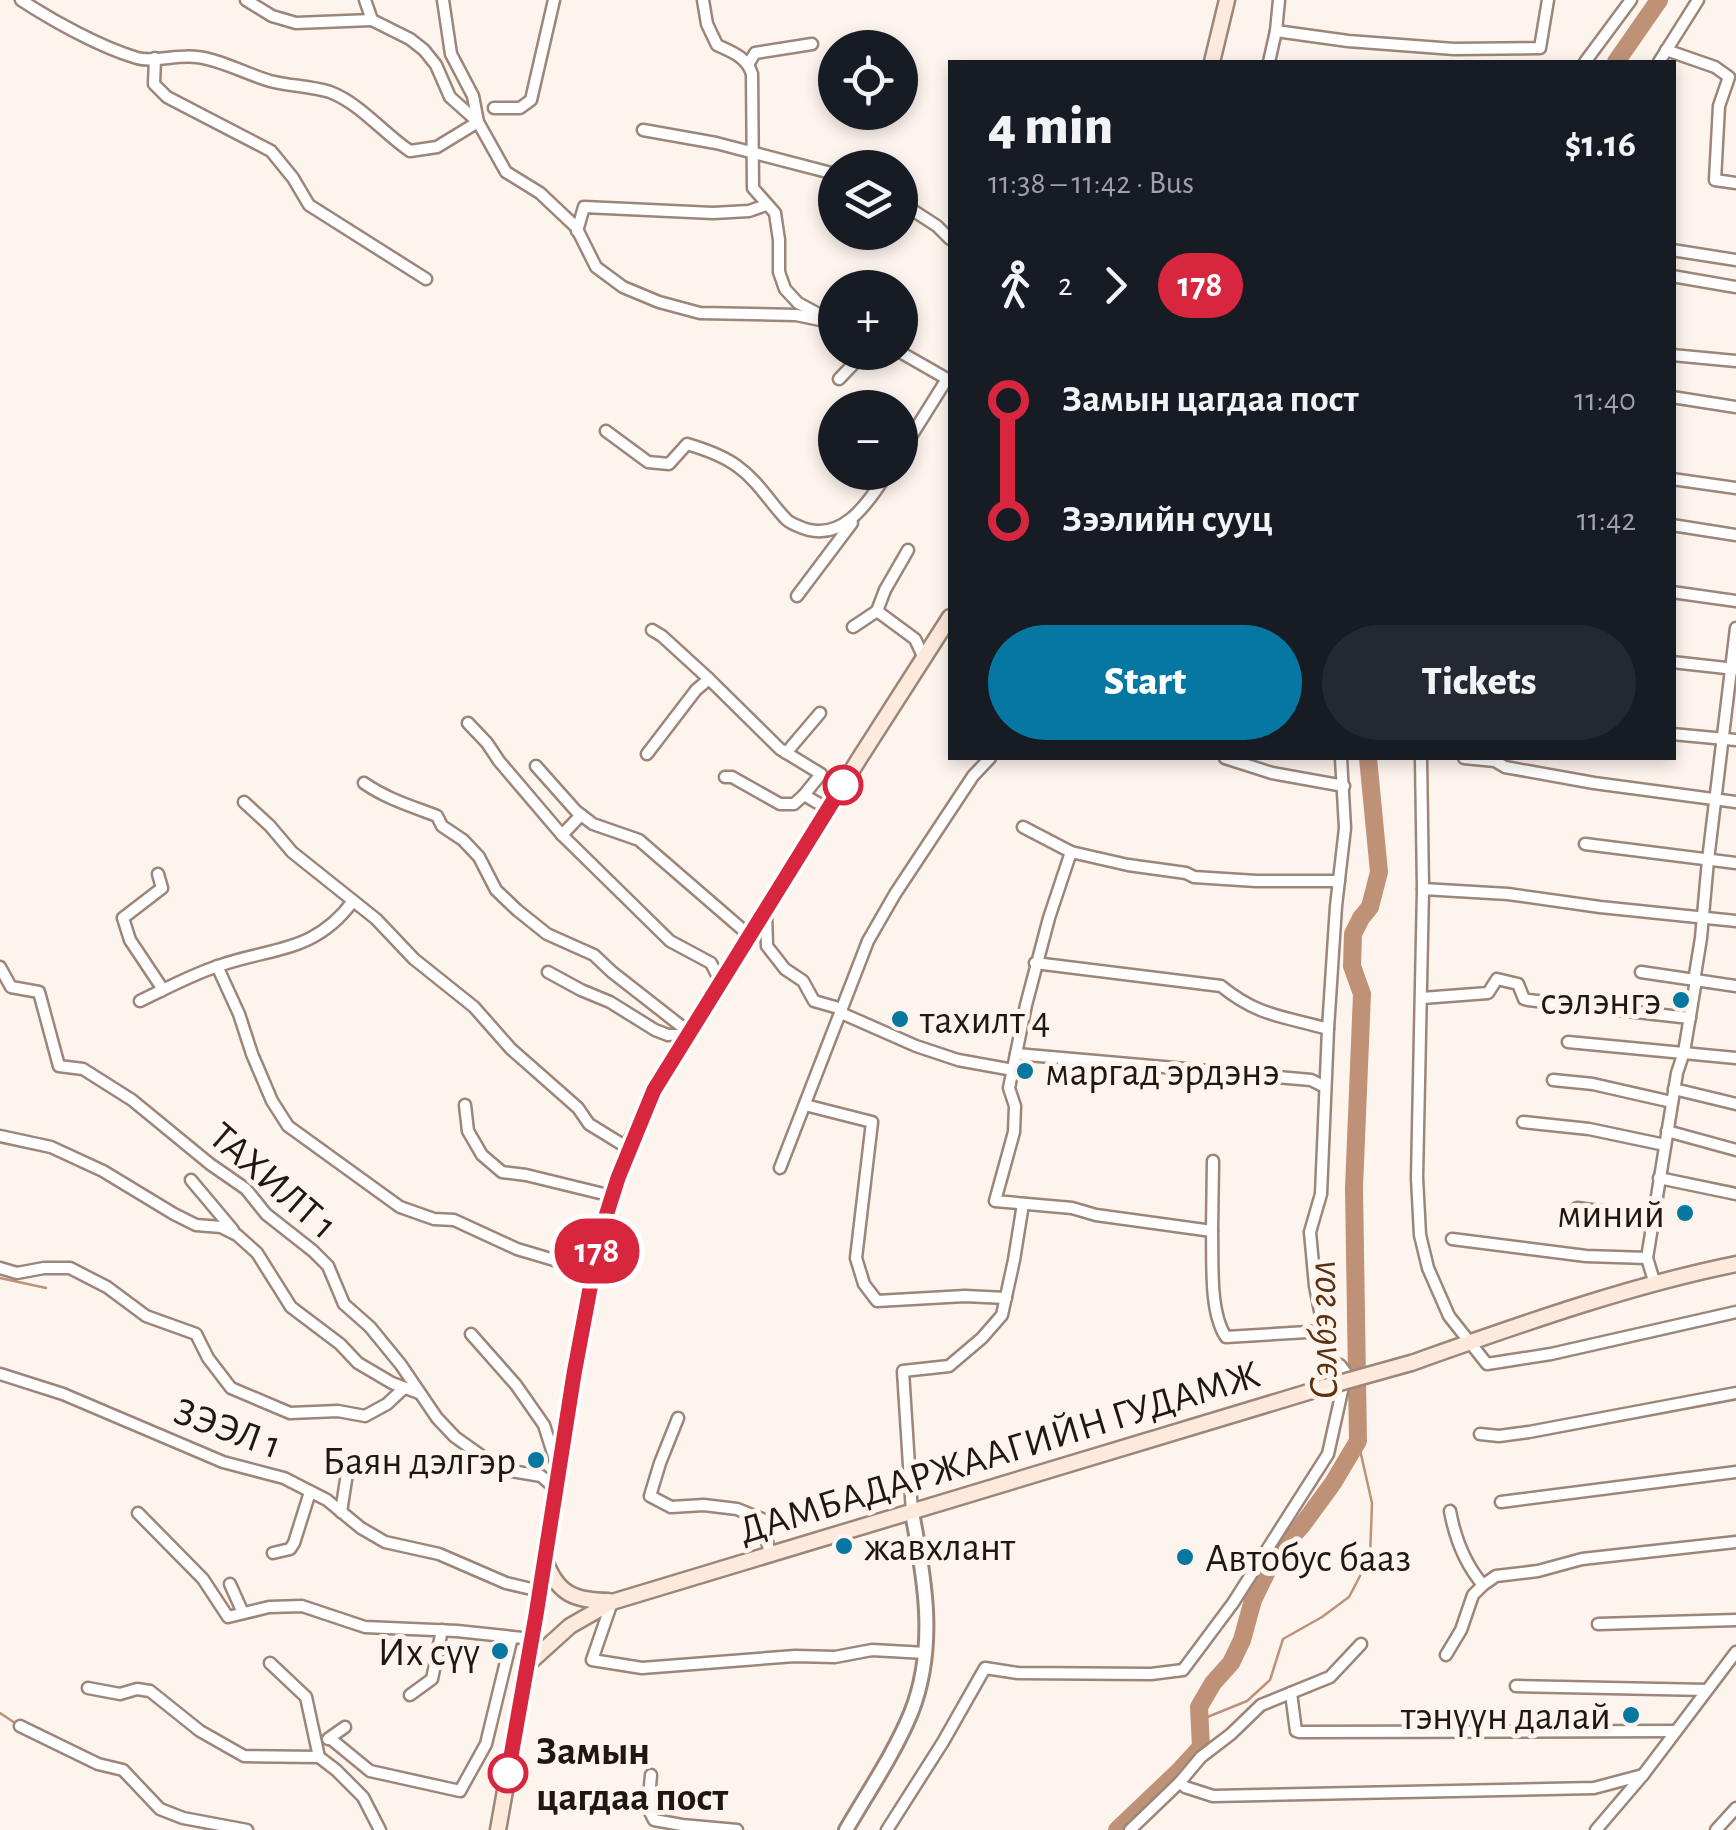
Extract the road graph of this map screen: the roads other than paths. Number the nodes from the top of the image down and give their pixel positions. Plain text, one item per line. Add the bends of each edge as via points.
1 (21, 0) edge
2 (246, 0) edge
3 (366, 0) edge
4 (443, 0) edge
5 (554, 0) edge
6 (702, 0) edge
7 (1228, 0) edge
8 (1279, 0) edge
9 (1548, 0) edge
10 (1630, 0) edge
11 (1698, 0) edge
12 (372, 20) junction
13 (1276, 32) junction
14 (812, 44) dead end
15 (1666, 50) junction
16 (155, 58) junction
17 (1213, 60) edge
18 (1269, 60) edge
19 (1586, 60) edge
20 (1659, 60) edge
21 (749, 63) junction
22 (494, 108) dead end
23 (478, 122) junction
24 (644, 130) dead end
25 (752, 154) junction
26 (818, 170) edge
27 (1736, 183) edge
28 (766, 204) junction
29 (918, 213) edge
30 (578, 232) junction
31 (948, 237) edge
32 (1676, 251) edge
33 (1736, 260) edge
34 (1676, 277) edge
35 (426, 279) dead end
36 (1736, 287) edge
37 (818, 314) edge
38 (818, 320) edge
39 (1676, 356) edge
40 (1736, 361) edge
41 (918, 362) edge
42 (848, 370) edge
43 (838, 380) dead end
44 (948, 380) edge
45 (1676, 398) edge
46 (1736, 407) edge
47 (918, 426) edge
48 (606, 431) dead end
49 (1676, 480) edge
50 (1736, 488) edge
51 (876, 490) edge
52 (859, 514) junction
53 (1676, 526) edge
54 (1736, 535) edge
55 (908, 550) dead end
56 (1676, 593) edge
57 (797, 596) dead end
58 (1736, 601) edge
59 (877, 611) junction
60 (948, 620) edge
61 (854, 627) dead end
62 (1736, 628) edge
63 (652, 630) dead end
64 (924, 658) junction
65 (1676, 662) edge
66 (1733, 669) edge
67 (709, 679) junction
68 (820, 713) dead end
69 (468, 723) dead end
70 (1676, 734) edge
71 (1722, 738) junction
72 (1736, 740) edge
73 (786, 753) junction
74 (647, 754) dead end
75 (988, 760) edge
76 (1231, 760) edge
77 (1341, 760) edge
78 (1421, 760) edge
79 (1495, 760) edge
80 (536, 766) dead end
81 (725, 777) dead end
82 (364, 783) dead end
83 (1344, 786) junction
84 (804, 794) junction
85 (1716, 800) junction
86 (244, 802) dead end
87 (1736, 802) edge
88 (828, 809) junction
89 (582, 814) junction
90 (1023, 827) dead end
91 (562, 835) junction
92 (1585, 844) dead end
93 (1071, 852) junction
94 (1708, 860) junction
95 (1736, 863) edge
96 (158, 874) dead end
97 (1339, 881) junction
98 (1423, 889) junction
99 (353, 900) junction
100 (766, 911) junction
101 (1703, 916) junction
102 (1736, 921) edge
103 (750, 936) junction
104 (1036, 963) junction
105 (217, 966) junction
106 (0, 967) edge
107 (548, 972) dead end
108 (1642, 972) dead end
109 (1696, 980) junction
110 (721, 983) junction
111 (1736, 986) edge
112 (161, 991) junction
113 (1422, 998) junction
114 (140, 1001) dead end
115 (842, 1011) junction
116 (1690, 1018) junction
117 (1328, 1029) junction
118 (690, 1033) junction
119 (1568, 1042) dead end
120 (1684, 1052) junction
121 (1016, 1054) junction
122 (1736, 1058) edge
123 (1013, 1070) junction
124 (1553, 1080) dead end
125 (1325, 1087) junction
126 (1674, 1089) junction
127 (1672, 1102) junction
128 (1736, 1104) edge
129 (464, 1105) dead end
130 (804, 1105) junction
131 (1523, 1122) dead end
132 (1667, 1130) junction
133 (0, 1136) edge
134 (1664, 1145) junction
135 (628, 1148) junction
136 (1736, 1150) edge
137 (1213, 1161) dead end
138 (780, 1168) dead end
139 (1659, 1178) junction
140 (191, 1180) dead end
141 (1736, 1194) edge
142 (612, 1196) junction
143 (1023, 1204) junction
144 (1577, 1208) dead end
145 (1652, 1218) junction
146 (1212, 1231) junction
147 (237, 1235) junction
148 (1452, 1240) dead end
149 (1647, 1258) junction
150 (1736, 1264) edge
151 (0, 1268) edge
152 (592, 1276) junction
153 (1655, 1284) junction
154 (1006, 1298) junction
155 (1736, 1312) edge
156 (1324, 1331) junction
157 (471, 1334) dead end
158 (1468, 1342) junction
159 (0, 1374) edge
160 (404, 1388) junction
161 (1736, 1393) edge
162 (420, 1394) junction
163 (678, 1418) dead end
164 (1480, 1434) dead end
165 (383, 1470) dead end
166 (559, 1472) junction
167 (1736, 1472) edge
168 (556, 1489) junction
169 (310, 1492) junction
170 (1502, 1502) dead end
171 (138, 1512) dead end
172 (342, 1512) junction
173 (912, 1512) junction
174 (1450, 1512) dead end
175 (1736, 1542) edge
176 (273, 1553) dead end
177 (770, 1554) junction
178 (545, 1560) junction
179 (230, 1584) dead end
180 (1483, 1585) junction
181 (540, 1590) junction
182 (612, 1602) junction
183 (243, 1613) junction
184 (1736, 1620) edge
185 (1598, 1624) dead end
186 (442, 1630) junction
187 (512, 1637) junction
188 (532, 1639) junction
189 (1361, 1644) dead end
190 (1736, 1652) edge
191 (926, 1653) junction
192 (1446, 1655) dead end
193 (270, 1663) dead end
194 (528, 1664) junction
195 (1516, 1686) dead end
196 (88, 1688) dead end
197 (1707, 1690) junction
198 (1291, 1692) junction
199 (410, 1695) dead end
200 (20, 1726) dead end
201 (345, 1727) dead end
202 (1676, 1731) junction
203 (331, 1739) junction
204 (317, 1740) junction
205 (320, 1758) junction
206 (651, 1775) dead end
207 (1642, 1775) junction
208 (1180, 1782) junction
209 (1736, 1811) edge
210 (681, 1827) edge
211 (246, 1830) edge
212 (380, 1830) edge
213 (498, 1830) edge
214 (738, 1830) edge
215 (846, 1830) edge
216 (888, 1830) edge
217 (1130, 1830) edge
218 (1596, 1830) edge
219 (1716, 1830) edge
220 (1729, 1830) edge

1 - 16 street via 116,50
2 - 12 street via 296,22
3 - 12 street
4 - 23 street via 451,54
5 - 22 street via 531,100 520,108
6 - 21 street via 717,45
7 - 17 main road
8 - 13 street
9 - 13 street via 1540,48 1454,49
10 - 19 street
11 - 15 street
12 - 23 street via 424,50 450,97
13 - 18 street
14 - 21 street via 755,52
15 - 20 street
15 - 27 street via 1729,77 1720,106 1716,180
16 - 23 street via 200,57 330,92 410,150 437,147
16 - 35 street via 154,84 167,97 271,152 309,205
21 - 25 street
23 - 30 street via 506,172 540,193
24 - 25 street
25 - 26 street
25 - 28 street via 753,188
28 - 30 street via 713,212 584,207
28 - 37 street via 775,214 785,289
29 - 31 street
30 - 38 street via 596,266 659,302 700,313
32 - 33 street
34 - 36 street
39 - 40 street
41 - 44 street
42 - 43 street
44 - 47 street
45 - 46 street
48 - 52 street via 648,462 669,464 687,444 715,454 764,491 786,520 809,531 825,534
49 - 50 street
51 - 52 street
52 - 57 street
53 - 54 street
55 - 59 street
56 - 58 street
59 - 61 street
59 - 64 street via 914,639
60 - 64 main road
62 - 66 street
63 - 67 street
64 - 88 main road
65 - 66 street
66 - 71 street
67 - 73 street
67 - 74 street
68 - 73 street
69 - 91 street
70 - 71 street
71 - 72 street
71 - 85 street
73 - 84 street via 821,774
75 - 115 street via 895,894 868,941
76 - 83 street
77 - 83 street
78 - 98 street
79 - 85 street via 1594,784
80 - 89 street
81 - 84 street via 780,804 794,804
82 - 118 street via 436,816 479,856 496,890 518,910 547,934 594,954
83 - 97 street
84 - 88 street
85 - 87 street
85 - 94 street
86 - 99 street via 292,852
88 - 100 main road
89 - 91 street
89 - 103 street via 639,840
90 - 93 street
91 - 110 street via 670,941 711,963
92 - 94 street
93 - 97 street via 1194,877
93 - 104 street
94 - 95 street
94 - 101 street
96 - 112 street via 162,888 123,918
97 - 117 street
98 - 101 street
98 - 113 street
99 - 105 street via 300,944
99 - 135 street via 474,1006 589,1124
100 - 103 main road
100 - 115 street via 767,946 814,1001
101 - 102 street
101 - 109 street
103 - 110 main road
104 - 117 street via 1221,986 1267,1014
104 - 121 street
105 - 112 street
105 - 152 street via 288,1126 400,1207 454,1220
106 - 162 street, ТАХИЛТ 1 via 12,987 39,992 59,1066 83,1069 132,1100 246,1189 328,1266 344,1304 370,1327
107 - 118 street via 655,1030
108 - 109 street
109 - 111 street
109 - 116 street
110 - 118 main road
112 - 114 street
113 - 116 street via 1488,993 1497,979 1518,984 1528,1000
113 - 158 street via 1420,1235 1449,1316
115 - 123 street via 916,1046
115 - 130 street
116 - 120 street
117 - 125 street
118 - 135 main road
119 - 120 street
120 - 122 street
120 - 126 street
121 - 123 street
121 - 125 street via 1310,1080
123 - 143 street via 1014,1132 995,1201
124 - 127 street
125 - 156 street via 1321,1194 1310,1232
126 - 127 street
126 - 128 street
127 - 132 street
129 - 142 street via 482,1156 502,1172
130 - 138 street
130 - 154 street via 872,1122 856,1258 877,1301
131 - 134 street
132 - 134 street
132 - 136 street
133 - 147 street via 51,1147 185,1220
134 - 139 street
135 - 142 main road
137 - 146 street
139 - 141 street
139 - 145 street
140 - 147 street
142 - 152 main road
143 - 146 street
143 - 154 street
144 - 145 street
145 - 149 street
146 - 156 street via 1214,1294 1226,1337
147 - 160 street via 257,1253 291,1307 358,1363
148 - 149 street
149 - 153 street
150 - 153 main road, ДАМБАДАРЖААГИЙН ГУДАМЖ
151 - 160 street via 70,1268 146,1316 196,1334 231,1388 290,1412 365,1416
152 - 166 main road
153 - 158 main road, ДАМБАДАРЖААГИЙН ГУДАМЖ
154 - 173 street via 1002,1315 949,1366 902,1371
155 - 158 street via 1490,1365
156 - 216 street via 1325,1360 1346,1372 1328,1454 1234,1603 1183,1670 986,1668
157 - 166 street via 544,1425
158 - 173 main road, ДАМБАДАРЖААГИЙН ГУДАМЖ, bridge
159 - 169 street, ЗЭЭЛ 1
160 - 162 street
161 - 164 street via 1529,1432
162 - 168 street, ТАХИЛТ 1 via 455,1437 500,1468 541,1476
163 - 177 street via 650,1496 671,1507 737,1509 762,1519
165 - 172 street via 348,1467
166 - 168 main road
167 - 170 street
168 - 178 main road
169 - 172 street, ЗЭЭЛ 1
169 - 176 street via 294,1543
171 - 183 street via 228,1617
172 - 181 street, ЗЭЭЛ 1 via 384,1542
173 - 177 main road, ДАМБАДАРЖААГИЙН ГУДАМЖ
173 - 191 street
174 - 180 street via 1455,1538
175 - 180 street via 1582,1559 1496,1576
177 - 182 main road, ДАМБАДАРЖААГИЙН ГУДАМЖ
178 - 181 main road
178 - 182 main road via 569,1594
179 - 183 street
180 - 192 street
181 - 188 main road
182 - 191 street via 592,1660 642,1668 872,1650
182 - 194 main road, ДАМБАДАРЖААГИЙН ГУДАМЖ via 570,1626
183 - 186 street via 302,1606 365,1627
184 - 185 street
186 - 187 street
186 - 199 street via 432,1678
187 - 188 street
187 - 203 street via 486,1744 460,1790 370,1770
188 - 194 main road
189 - 198 street via 1330,1677
190 - 197 street
191 - 215 street via 910,1714
193 - 204 street via 306,1697
194 - 213 main road
195 - 197 street
196 - 205 street via 150,1691 244,1756
197 - 202 street
198 - 202 street via 1299,1732
198 - 208 street via 1261,1704
200 - 211 street via 124,1770 160,1809
201 - 203 street
202 - 207 street
203 - 204 street
204 - 205 street
205 - 212 street via 363,1798
206 - 210 street via 650,1815
207 - 208 street via 1594,1788 1275,1796 1212,1796
207 - 218 street
208 - 217 street
209 - 219 street
209 - 220 street
210 - 214 street

